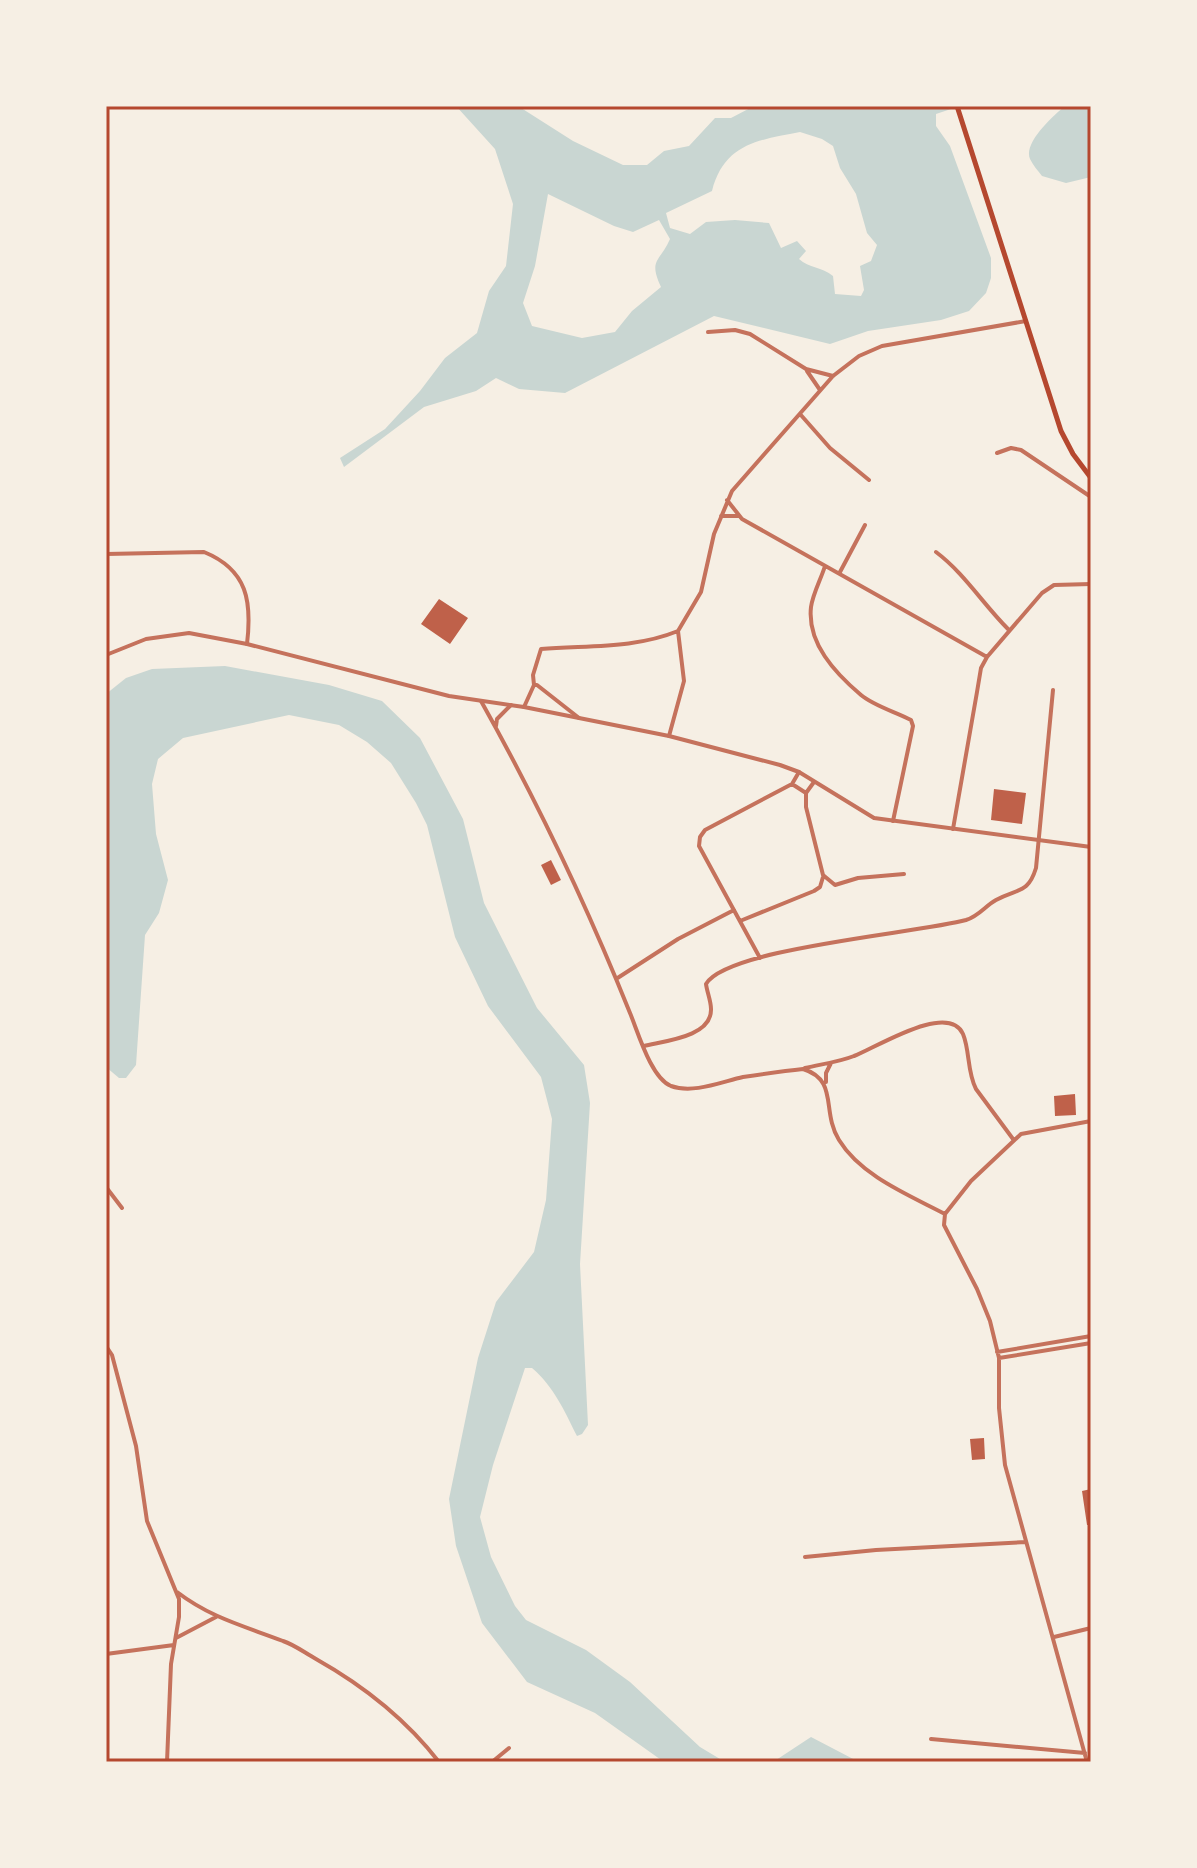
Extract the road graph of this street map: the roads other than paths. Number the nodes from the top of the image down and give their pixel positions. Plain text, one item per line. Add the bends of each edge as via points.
1 (958, 108) edge
2 (1026, 321) junction
3 (708, 332) dead end
4 (806, 369) junction
5 (833, 376) junction
6 (821, 392) junction
7 (800, 414) junction
8 (997, 453) dead end
9 (1091, 478) edge
10 (869, 480) dead end
11 (1091, 497) edge
12 (727, 500) junction
13 (721, 516) junction
14 (738, 516) junction
15 (865, 525) dead end
16 (936, 552) dead end
17 (106, 554) edge
18 (825, 566) junction
19 (839, 573) junction
20 (1091, 584) edge
21 (1008, 629) junction
22 (678, 631) junction
23 (247, 644) junction
24 (106, 655) edge
25 (987, 657) junction
26 (534, 685) junction
27 (1053, 690) dead end
28 (481, 701) junction
29 (511, 705) junction
30 (524, 707) junction
31 (581, 719) junction
32 (496, 728) junction
33 (669, 736) junction
34 (799, 772) junction
35 (814, 782) junction
36 (792, 784) junction
37 (806, 793) junction
38 (893, 822) junction
39 (953, 829) junction
40 (1039, 840) junction
41 (1091, 847) edge
42 (904, 874) dead end
43 (823, 875) junction
44 (835, 885) junction
45 (814, 891) junction
46 (734, 910) junction
47 (740, 921) junction
48 (760, 958) junction
49 (616, 979) junction
50 (644, 1046) junction
51 (832, 1062) junction
52 (803, 1069) junction
53 (826, 1084) junction
54 (1091, 1121) edge
55 (1013, 1139) junction
56 (106, 1187) edge
57 (122, 1208) dead end
58 (945, 1214) junction
59 (1091, 1336) edge
60 (1091, 1343) edge
61 (106, 1346) edge
62 (997, 1352) junction
63 (999, 1358) junction
64 (1026, 1542) junction
65 (805, 1557) dead end
66 (175, 1591) junction
67 (217, 1617) junction
68 (1091, 1628) edge
69 (1054, 1637) junction
70 (175, 1642) junction
71 (106, 1654) edge
72 (931, 1739) dead end
73 (509, 1748) dead end
74 (1085, 1753) junction
75 (167, 1762) edge
76 (439, 1762) edge
77 (492, 1762) edge
78 (1087, 1762) edge

1 - 2 main road
2 - 5 street via 882,346
2 - 9 main road via 1061,431
3 - 4 street via 750,334
4 - 5 street
4 - 6 street
5 - 6 street
6 - 7 street
7 - 10 street
7 - 12 street
8 - 11 street via 1021,450
12 - 13 street
12 - 14 street
13 - 14 street
13 - 22 street via 701,592
14 - 18 street
15 - 19 street
16 - 21 street via 954,565
17 - 23 street via 204,552 218,558 230,566 246,592
18 - 19 street
18 - 38 street via 811,604 814,640 863,696 911,720 913,726
19 - 25 street
20 - 21 street via 1054,585
21 - 25 street
22 - 26 street via 629,645 541,649
22 - 33 street via 684,681
23 - 24 street via 189,633 155,637
23 - 28 street
25 - 39 street
26 - 30 street
26 - 31 street
27 - 40 street
28 - 29 street
28 - 32 street
29 - 30 street
29 - 32 street via 497,719
30 - 31 street
31 - 33 street
32 - 49 street
33 - 34 street
34 - 35 street
34 - 36 street
35 - 37 street
35 - 38 street via 874,818
36 - 37 street
36 - 46 street via 700,837 699,846
37 - 43 street
38 - 39 street
39 - 40 street
40 - 41 street
40 - 48 street via 1032,883 970,919
42 - 44 street
43 - 44 street
43 - 45 street
44 - 45 street
45 - 47 street
46 - 47 street
46 - 49 street
47 - 48 street
48 - 50 street via 711,976 706,984 711,1009 704,1027
49 - 50 street
50 - 52 street via 664,1081 691,1089
51 - 52 street
51 - 53 street
51 - 55 street via 876,1048 908,1029 956,1026 963,1033 972,1081
52 - 53 street
53 - 58 street via 833,1128 847,1151 895,1189
54 - 55 street via 1037,1129
55 - 58 street
56 - 57 street
58 - 62 street via 944,1225 977,1289
59 - 62 street
60 - 63 street
61 - 66 street via 136,1446 147,1521
62 - 63 street
63 - 64 street via 1005,1465
64 - 65 street
64 - 69 street
66 - 67 street
66 - 70 street
67 - 70 street
67 - 76 street via 286,1642 365,1688
68 - 69 street
69 - 74 street
70 - 71 street
70 - 75 street
72 - 74 street
73 - 77 street
74 - 78 street

